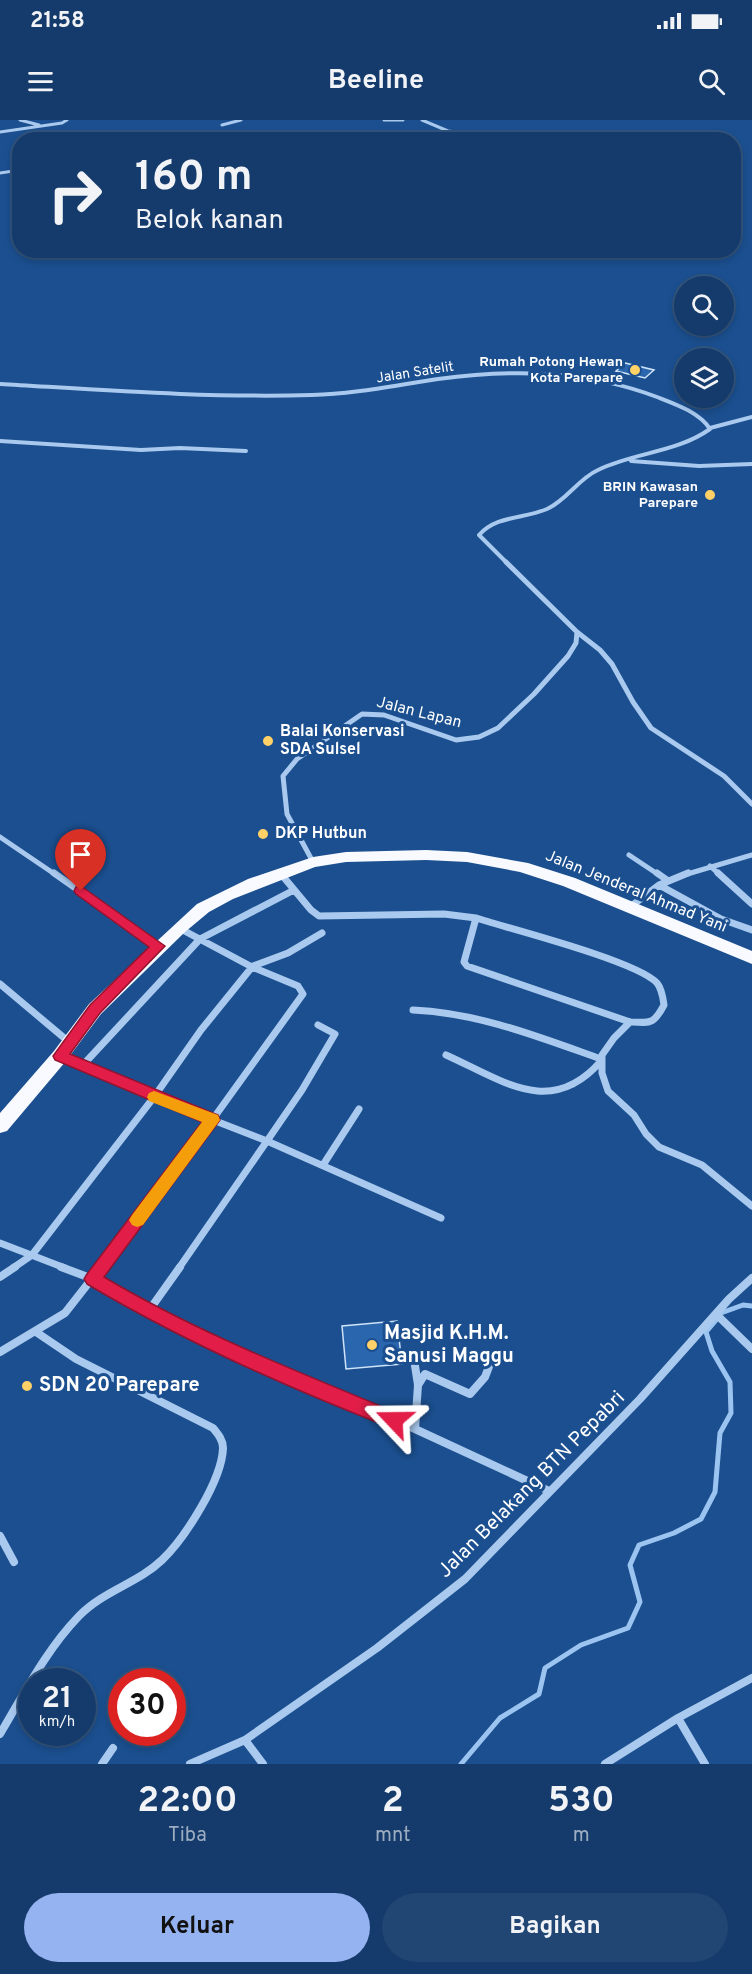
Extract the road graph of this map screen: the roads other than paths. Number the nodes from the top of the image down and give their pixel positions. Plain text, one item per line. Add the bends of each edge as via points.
1 (20, 120) edge
2 (67, 120) edge
3 (241, 120) edge
4 (384, 120) edge
5 (403, 120) edge
6 (422, 120) edge
7 (222, 125) dead end
8 (42, 126) junction
9 (0, 127) edge
10 (14, 130) junction
11 (0, 132) edge
12 (457, 132) edge
13 (0, 384) edge
14 (752, 417) edge
15 (710, 428) junction
16 (0, 441) edge
17 (246, 451) dead end
18 (625, 460) junction
19 (752, 464) edge
20 (577, 632) junction
21 (752, 804) edge
22 (0, 837) edge
23 (629, 855) dead end
24 (752, 855) edge
25 (313, 862) junction
26 (710, 866) junction
27 (280, 873) junction
28 (667, 880) junction
29 (659, 885) junction
30 (294, 890) junction
31 (752, 904) edge
32 (630, 907) junction
33 (476, 918) junction
34 (179, 928) junction
35 (752, 930) edge
36 (322, 933) dead end
37 (200, 939) junction
38 (158, 946) junction
39 (752, 958) edge
40 (252, 967) junction
41 (0, 984) edge
42 (413, 1010) dead end
43 (630, 1022) junction
44 (318, 1025) dead end
45 (70, 1042) junction
46 (446, 1055) dead end
47 (60, 1056) junction
48 (601, 1060) junction
49 (82, 1066) junction
50 (154, 1097) junction
51 (359, 1109) dead end
52 (213, 1120) junction
53 (0, 1126) edge
54 (267, 1141) junction
55 (323, 1165) junction
56 (752, 1206) edge
57 (441, 1218) dead end
58 (0, 1243) edge
59 (32, 1255) junction
60 (0, 1277) edge
61 (752, 1278) edge
62 (93, 1279) junction
63 (148, 1312) junction
64 (716, 1314) junction
65 (36, 1332) junction
66 (752, 1349) edge
67 (0, 1352) edge
68 (413, 1353) dead end
69 (490, 1364) dead end
70 (418, 1385) junction
71 (415, 1429) junction
72 (549, 1491) junction
73 (0, 1536) edge
74 (14, 1562) dead end
75 (752, 1678) edge
76 (678, 1718) junction
77 (0, 1734) edge
78 (245, 1740) junction
79 (113, 1748) dead end
80 (102, 1764) edge
81 (190, 1764) edge
82 (263, 1764) edge
83 (605, 1764) edge
84 (705, 1764) edge

1 - 8 street
2 - 8 street
3 - 7 street
4 - 5 street
6 - 12 street
8 - 10 street
9 - 10 street
10 - 11 street
13 - 15 street, Jalan Satelit via 62,389 313,394 360,392 484,374 557,372 635,388 672,403
14 - 15 street
15 - 18 street via 673,448
16 - 17 street via 141,450
18 - 19 street via 699,466
18 - 20 street via 580,480 552,507 491,524 479,534
20 - 21 street via 612,664 651,728 724,776
20 - 25 street, Jalan Lapan via 568,656 534,694 498,728 479,737 456,740 384,715 362,714 297,759 283,776 287,814
22 - 38 street
23 - 28 street
24 - 26 street
25 - 27 highway, Jalan Jenderal Ahmad Yani
25 - 32 highway, Jalan Jenderal Ahmad Yani via 367,856 467,857 522,867
26 - 28 street
26 - 31 street
27 - 30 street
27 - 34 highway, Jalan Jenderal Ahmad Yani via 227,895
28 - 29 street
29 - 32 street
29 - 35 street via 721,919
30 - 33 street via 311,910 324,917 444,914
30 - 37 street
32 - 39 highway, Jalan Jenderal Ahmad Yani
33 - 43 street via 464,962 467,966
33 - 43 street via 644,973 658,984 664,1005 654,1022
34 - 37 street
34 - 38 highway, Jalan Jenderal Ahmad Yani
36 - 40 street
37 - 40 street
37 - 49 street
38 - 45 highway, Jalan Jenderal Ahmad Yani via 95,1009
40 - 50 street
40 - 52 street via 289,981 303,994
41 - 45 street
42 - 48 street via 467,1015
43 - 48 street via 608,1045
44 - 54 street via 335,1034
45 - 47 highway, Jalan Jenderal Ahmad Yani
46 - 48 street via 544,1093 560,1090 589,1075
47 - 49 street
47 - 53 highway, Jalan Jenderal Ahmad Yani
48 - 56 street via 609,1091 659,1147 702,1165
49 - 50 street
50 - 52 street
50 - 59 street
51 - 55 street
52 - 54 street
52 - 62 street
54 - 55 street
54 - 63 street
55 - 57 street
58 - 59 street
59 - 60 street
59 - 62 street
61 - 64 street, Jalan Belakang BTN Pepabri
62 - 63 street
62 - 65 street via 65,1313
63 - 71 street via 268,1368
64 - 66 street
64 - 72 street, Jalan Belakang BTN Pepabri via 640,1399
65 - 67 street
65 - 77 street via 76,1359 213,1428 223,1446 220,1466 177,1544 161,1561 105,1594 78,1618 36,1673
68 - 70 street
69 - 70 street via 485,1377 470,1394 425,1374
70 - 71 street
71 - 72 street
72 - 78 street, Jalan Belakang BTN Pepabri via 502,1543 438,1601
73 - 74 street
75 - 76 street
76 - 83 street
76 - 84 street
78 - 81 street, Jalan Belakang BTN Pepabri
78 - 82 street
79 - 80 street

